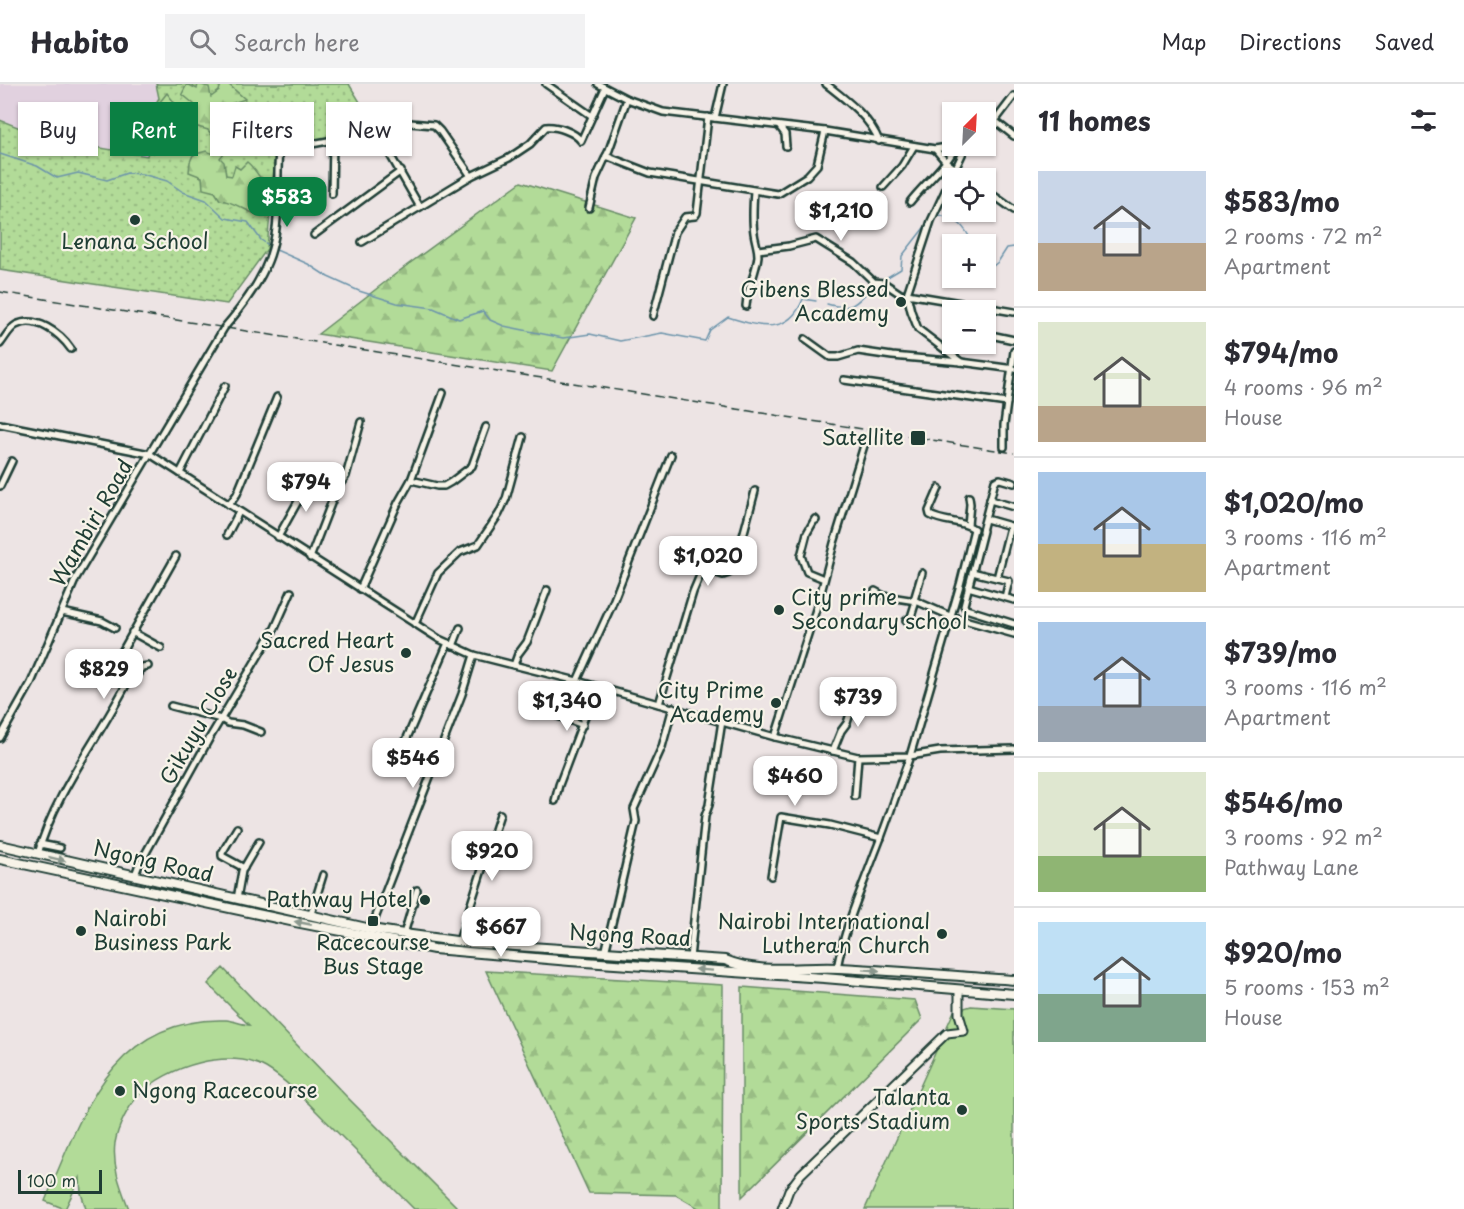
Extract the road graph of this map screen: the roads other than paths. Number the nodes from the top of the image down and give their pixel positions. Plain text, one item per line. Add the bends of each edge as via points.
1 (546, 84) edge
2 (598, 84) edge
3 (614, 84) edge
4 (723, 84) edge
5 (826, 84) edge
6 (607, 89) junction
7 (1014, 96) edge
8 (627, 99) junction
9 (592, 116) junction
10 (708, 117) junction
11 (715, 118) junction
12 (996, 119) edge
13 (996, 121) edge
14 (412, 123) edge
15 (780, 126) junction
16 (825, 131) junction
17 (1014, 136) edge
18 (879, 141) junction
19 (326, 142) edge
20 (786, 146) dead end
21 (914, 146) junction
22 (942, 148) edge
23 (935, 149) junction
24 (333, 156) edge
25 (392, 156) edge
26 (606, 156) junction
27 (949, 156) edge
28 (961, 156) edge
29 (946, 162) junction
30 (954, 168) joint
31 (401, 171) junction
32 (471, 176) junction
33 (699, 181) junction
34 (882, 187) dead end
35 (754, 191) junction
36 (332, 194) dead end
37 (942, 196) edge
38 (996, 197) edge
39 (910, 202) dead end
40 (420, 207) junction
41 (590, 208) dead end
42 (1014, 210) edge
43 (314, 235) dead end
44 (362, 242) dead end
45 (758, 250) junction
46 (907, 297) junction
47 (746, 306) dead end
48 (1014, 312) edge
49 (653, 316) dead end
50 (996, 336) edge
51 (805, 339) dead end
52 (1014, 340) edge
53 (0, 344) edge
54 (71, 349) dead end
55 (1014, 351) edge
56 (961, 362) junction
57 (1013, 369) edge
58 (844, 380) dead end
59 (225, 386) dead end
60 (443, 393) dead end
61 (276, 397) dead end
62 (1007, 403) junction
63 (361, 422) dead end
64 (0, 424) edge
65 (486, 427) dead end
66 (523, 437) dead end
67 (866, 439) dead end
68 (1004, 447) dead end
69 (150, 454) junction
70 (671, 455) dead end
71 (12, 461) dead end
72 (180, 473) junction
73 (311, 478) dead end
74 (411, 480) junction
75 (1014, 483) edge
76 (0, 486) edge
77 (939, 488) dead end
78 (755, 491) dead end
79 (969, 496) dead end
80 (990, 500) junction
81 (229, 505) junction
82 (1014, 507) edge
83 (239, 512) junction
84 (986, 519) junction
85 (816, 520) dead end
86 (968, 525) junction
87 (1012, 527) edge
88 (974, 529) junction
89 (983, 531) junction
90 (227, 535) dead end
91 (278, 537) junction
92 (176, 556) dead end
93 (310, 558) junction
94 (972, 572) junction
95 (922, 573) dead end
96 (997, 578) junction
97 (824, 579) junction
98 (968, 586) junction
99 (360, 589) junction
100 (547, 590) dead end
101 (875, 591) dead end
102 (291, 592) dead end
103 (1005, 597) junction
104 (915, 600) junction
105 (1014, 600) edge
106 (62, 612) junction
107 (950, 616) junction
108 (906, 621) dead end
109 (415, 624) junction
110 (1014, 624) edge
111 (115, 628) dead end
112 (460, 628) dead end
113 (132, 632) junction
114 (1014, 634) edge
115 (450, 645) junction
116 (161, 648) dead end
117 (474, 655) junction
118 (514, 665) junction
119 (148, 666) dead end
120 (577, 681) junction
121 (127, 683) junction
122 (596, 687) junction
123 (856, 694) dead end
124 (659, 704) junction
125 (171, 706) dead end
126 (673, 707) junction
127 (547, 712) dead end
128 (221, 719) junction
129 (722, 721) junction
130 (583, 725) junction
131 (261, 732) dead end
132 (775, 737) junction
133 (0, 738) edge
134 (1014, 749) edge
135 (833, 751) junction
136 (910, 756) junction
137 (858, 757) junction
138 (394, 768) dead end
139 (855, 796) dead end
140 (555, 801) dead end
141 (500, 814) dead end
142 (237, 828) dead end
143 (881, 838) junction
144 (259, 842) dead end
145 (40, 844) junction
146 (0, 845) edge
147 (60, 848) dead end
148 (38, 854) junction
149 (0, 859) edge
150 (244, 868) junction
151 (135, 875) junction
152 (323, 875) dead end
153 (771, 876) dead end
154 (417, 890) dead end
155 (237, 899) junction
156 (311, 914) junction
157 (370, 929) junction
158 (404, 934) junction
159 (459, 941) junction
160 (606, 953) junction
161 (690, 958) junction
162 (837, 968) junction
163 (1014, 980) edge
164 (959, 990) junction
165 (1014, 994) edge
166 (782, 1209) edge

1 - 9 street
2 - 6 street
3 - 6 street
4 - 11 street
5 - 18 street via 861,114
6 - 8 street
6 - 9 street
7 - 12 street
8 - 10 street via 663,112
8 - 26 street
9 - 32 street via 581,141 576,135 546,127 509,158
10 - 11 street
10 - 33 street
11 - 15 street
13 - 17 street
14 - 32 street via 434,125
15 - 16 street
15 - 20 street
16 - 18 street
16 - 35 street via 817,165 807,176 778,194
18 - 21 street
19 - 69 street, Wambiri Road via 279,150 270,255
21 - 23 street
21 - 34 street
22 - 23 street
23 - 29 street
24 - 36 street
25 - 31 street
26 - 33 street via 650,173
26 - 41 street via 596,178
27 - 29 street
28 - 30 street
29 - 30 street
29 - 39 street
31 - 40 street
31 - 43 street
32 - 40 street
33 - 35 street
33 - 49 street via 697,213 685,217 675,232
35 - 45 street via 752,215
37 - 46 street
38 - 42 street
40 - 44 street
45 - 46 street via 816,239 853,262 874,282 884,283
45 - 47 street
46 - 48 street
46 - 56 street via 918,329
50 - 52 street
51 - 56 street via 830,357 858,351
53 - 54 street via 10,329 27,323 56,332
55 - 57 street
56 - 57 street
57 - 62 street
58 - 62 street
59 - 72 street
60 - 74 street
61 - 81 street
62 - 68 street
63 - 93 street via 346,476 337,489
64 - 69 street
65 - 74 street via 472,466 451,482 437,486
66 - 109 street via 499,514 478,545 460,552 438,573
67 - 97 street
69 - 72 street
69 - 106 street, Wambiri Road via 76,578
70 - 120 street
71 - 76 street
72 - 81 street
73 - 91 street
74 - 99 street
75 - 80 street via 996,480
77 - 86 street via 930,515
78 - 124 street via 729,573 704,566
79 - 86 street
80 - 82 street
80 - 84 street
81 - 83 street
83 - 90 street
83 - 91 street
84 - 87 street
84 - 89 street
85 - 97 street via 807,533 801,556 807,572
86 - 88 street
87 - 96 street
88 - 89 street
88 - 107 street
89 - 94 street
91 - 93 street
92 - 113 street
93 - 99 street
94 - 96 street
94 - 98 street
95 - 104 street
96 - 103 street via 1009,581
97 - 132 street
98 - 103 street
98 - 110 street via 966,609
99 - 109 street
100 - 118 street
101 - 104 street
102 - 128 street, Gikuyu Close via 276,628
103 - 105 street
104 - 107 street
104 - 108 street via 911,617
106 - 111 street
106 - 133 street, Wambiri Road via 31,683
107 - 114 street
107 - 136 street
109 - 115 street
112 - 115 street
113 - 116 street
113 - 121 street via 117,662
115 - 117 street
115 - 138 street
117 - 118 street
117 - 157 street
118 - 120 street
119 - 121 street
120 - 122 street
121 - 145 street via 62,796
122 - 124 street
122 - 130 street
123 - 135 street
124 - 126 street
125 - 128 street
126 - 129 street
126 - 160 street via 662,747 634,809 636,821
127 - 130 street
128 - 131 street
128 - 151 street, Gikuyu Close
129 - 132 street
129 - 161 street via 705,816
130 - 140 street
132 - 135 street
134 - 136 street
135 - 137 street
136 - 137 street
136 - 143 street
137 - 139 street
141 - 159 street
142 - 150 street via 222,856
143 - 153 street via 781,817
143 - 162 street via 852,908
144 - 150 street
145 - 147 street
145 - 148 street
146 - 148 main road, Ngong Road
148 -> 151 main road, Ngong Road
164 -> 149 main road, Ngong Road via 434,949
150 - 155 street
151 - 155 main road, Ngong Road
152 - 156 street
154 - 158 street
155 - 156 main road, Ngong Road
156 - 157 main road, Ngong Road
157 - 158 main road, Ngong Road
158 - 159 main road, Ngong Road
159 - 160 main road, Ngong Road
160 - 161 main road, Ngong Road
161 - 162 main road, Ngong Road via 790,969
162 -> 163 main road, Ngong Road
164 - 165 main road, Ngong Road
164 - 166 street via 964,1031 947,1034 801,1174

